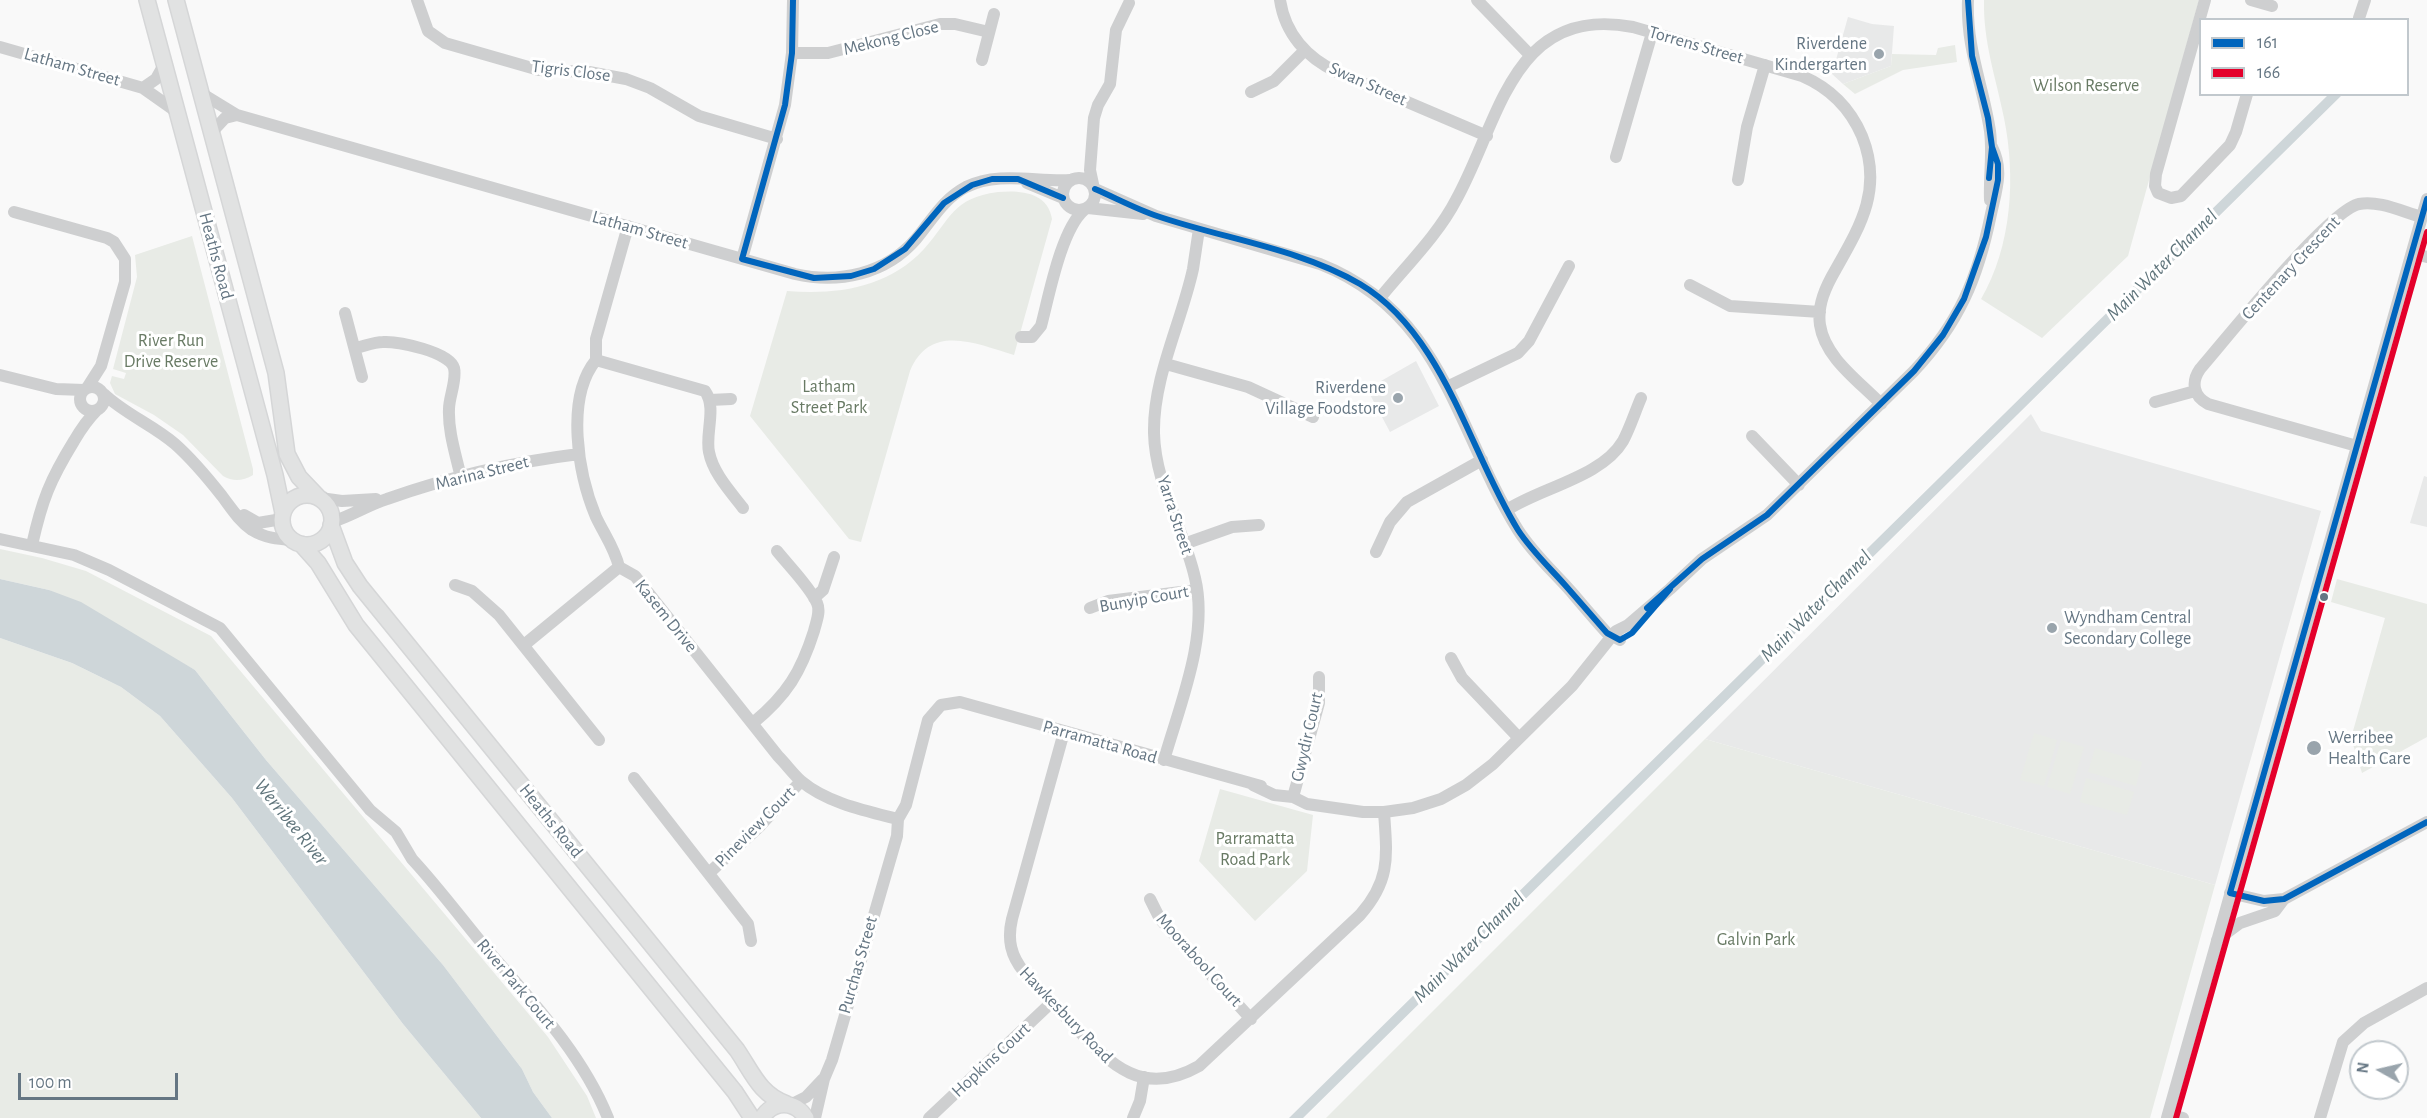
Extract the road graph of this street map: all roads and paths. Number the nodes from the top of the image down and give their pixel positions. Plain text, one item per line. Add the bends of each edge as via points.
1 (147, 0) edge
2 (176, 0) edge
3 (417, 0) edge
4 (794, 0) edge
5 (1280, 0) edge
6 (1477, 0) edge
7 (1968, 0) edge
8 (2205, 0) edge
9 (2251, 0) edge
10 (2365, 0) edge
11 (1129, 3) dead end
12 (2273, 3) edge
13 (994, 14) dead end
14 (2200, 18) edge
15 (2269, 18) edge
16 (2359, 18) edge
17 (2199, 21) edge
18 (989, 32) junction
19 (1652, 33) junction
20 (0, 47) edge
21 (1305, 50) junction
22 (792, 53) junction
23 (1530, 55) junction
24 (982, 60) dead end
25 (165, 63) junction
26 (1765, 65) junction
27 (143, 87) junction
28 (1251, 92) dead end
29 (201, 93) junction
30 (2246, 96) edge
31 (177, 112) junction
32 (237, 115) junction
33 (212, 132) junction
34 (1487, 136) junction
35 (777, 139) junction
36 (1091, 157) junction
37 (1616, 157) dead end
38 (1018, 179) junction
39 (1072, 179) junction
40 (1738, 180) dead end
41 (1094, 186) junction
42 (1064, 200) junction
43 (2427, 200) edge
44 (1086, 209) junction
45 (14, 212) dead end
46 (1156, 216) junction
47 (2422, 217) junction
48 (628, 226) junction
49 (1204, 230) junction
50 (1066, 238) junction
51 (2412, 253) junction
52 (2427, 257) edge
53 (742, 260) junction
54 (1569, 266) dead end
55 (1690, 285) dead end
56 (1380, 298) junction
57 (1820, 312) junction
58 (345, 313) dead end
59 (1021, 337) dead end
60 (356, 348) junction
61 (596, 360) junction
62 (1166, 364) junction
63 (101, 366) junction
64 (0, 375) edge
65 (362, 377) dead end
66 (1447, 387) junction
67 (56, 389) junction
68 (86, 389) junction
69 (2195, 391) junction
70 (103, 393) junction
71 (1641, 398) dead end
72 (731, 399) dead end
73 (710, 400) junction
74 (2155, 402) dead end
75 (1881, 404) junction
76 (82, 406) junction
77 (99, 409) junction
78 (129, 414) junction
79 (1313, 417) dead end
80 (81, 429) junction
81 (1752, 436) dead end
82 (2357, 446) junction
83 (579, 453) junction
84 (1482, 460) junction
85 (460, 478) junction
86 (1799, 485) junction
87 (223, 497) junction
88 (320, 498) junction
89 (386, 499) junction
90 (743, 508) dead end
91 (1507, 510) junction
92 (282, 516) junction
93 (332, 524) junction
94 (1259, 525) dead end
95 (0, 539) edge
96 (296, 542) junction
97 (1184, 544) junction
98 (32, 545) junction
99 (777, 551) dead end
100 (1376, 552) dead end
101 (834, 557) dead end
102 (619, 567) junction
103 (455, 585) dead end
104 (1197, 590) junction
105 (814, 598) junction
106 (1090, 608) dead end
107 (1616, 636) junction
108 (524, 645) junction
109 (1451, 658) dead end
110 (1319, 677) dead end
111 (753, 723) junction
112 (1064, 732) junction
113 (1520, 738) junction
114 (599, 740) dead end
115 (1164, 760) junction
116 (634, 778) dead end
117 (801, 781) junction
118 (1294, 793) junction
119 (1384, 812) junction
120 (895, 819) junction
121 (2427, 822) edge
122 (709, 873) junction
123 (2230, 893) junction
124 (1150, 899) dead end
125 (2284, 899) junction
126 (2217, 940) junction
127 (751, 941) dead end
128 (2427, 988) edge
129 (1052, 1002) junction
130 (1251, 1019) junction
131 (1144, 1077) junction
132 (824, 1078) junction
133 (789, 1104) junction
134 (2167, 1116) edge
135 (608, 1118) edge
136 (752, 1118) edge
137 (762, 1118) edge
138 (806, 1118) edge
139 (815, 1118) edge
140 (929, 1118) edge
141 (1133, 1118) edge
142 (2183, 1118) edge
143 (2320, 1118) edge

1 - 25 main road, Heaths Road
2 - 29 main road, Heaths Road
3 - 35 street, Tigris Close via 428,31 445,43 539,70 589,72 626,79 699,116
4 - 22 street
5 - 21 street, Swan Street via 1288,27
6 - 23 street
7 - 75 street, Parramatta Road via 1972,57 1999,169 1991,216 1981,260 1955,317 1923,361
8 - 14 street
9 - 12 street
10 - 16 street
11 - 36 street via 1116,30 1110,84 1095,111
12 - 15 street
13 - 18 street
17 - 30 street via 2156,174 2158,193 2171,198 2181,196 2226,151
18 - 22 street, Mekong Close via 940,24 828,53
18 - 24 street
19 - 23 street, Torrens Street via 1618,25 1585,26 1555,36
19 - 26 street, Torrens Street
19 - 37 street
20 - 27 street, Latham Street
21 - 28 street via 1274,81
21 - 34 street, Swan Street via 1337,72
22 - 35 street
23 - 34 street, Torrens Street via 1513,78
25 - 27 street, Latham Street via 156,79
25 - 31 main road, Heaths Road
26 - 40 street via 1747,127
26 - 57 street, Torrens Street via 1802,76 1831,93 1854,120 1867,153 1870,175 1866,210 1825,289
27 - 31 street, Latham Street
29 - 32 street, Latham Street
29 - 33 main road, Heaths Road
31 - 92 main road, Heaths Road via 273,469
32 - 33 street via 225,118
32 - 48 street, Latham Street
33 - 88 main road, Heaths Road via 276,373 287,454 299,477
34 - 56 street, Torrens Street via 1451,209
35 - 53 street
36 - 39 street
36 - 41 street
38 - 39 street, Latham Street
38 - 42 street, Latham Street
38 - 53 street, Latham Street via 992,179 956,193 905,249 864,273 814,278
39 - 41 street via 1085,178
39 - 42 street via 1064,188
41 - 44 street via 1095,199
41 - 46 street
42 - 44 street via 1073,209
42 - 50 street
43 - 47 street
44 - 46 street
44 - 50 street
45 - 63 street via 98,235 114,242 120,250 127,269 125,282
46 - 49 street
47 - 51 street
47 - 69 street, Centenary Crescent via 2371,203 2345,210 2303,251 2200,369 2194,380
48 - 53 street, Latham Street
48 - 61 street, Kasem Drive via 596,339
49 - 56 street via 1320,264
49 - 62 street, Yarra Street
50 - 59 street via 1041,326 1032,337
51 - 52 street
51 - 82 street
54 - 66 street via 1529,341 1518,353
55 - 57 street via 1730,306
56 - 66 street via 1423,346
57 - 75 street, Torrens Street via 1822,335 1831,352
58 - 60 street
60 - 65 street
60 - 85 street via 395,342 441,355 451,362 455,372 450,430
61 - 73 street via 699,388
61 - 83 street, Kasem Drive via 588,369 580,403
62 - 79 street via 1248,387
62 - 97 street, Yarra Street via 1155,410 1155,449
63 - 68 street
63 - 70 street
64 - 67 street
66 - 84 street
67 - 68 street
67 - 76 street
68 - 70 street via 95,387
68 - 76 street via 80,396
69 - 74 street
69 - 82 street via 2208,404
70 - 77 street via 104,402
70 - 78 street
71 - 91 street via 1623,441 1612,455
72 - 73 street
73 - 90 street via 709,451 715,469
75 - 86 street, Parramatta Road
76 - 77 street via 90,411
76 - 80 street
77 - 78 street
77 - 80 street
78 - 87 street via 174,444
80 - 98 street via 48,486
81 - 86 street
82 - 123 street
83 - 85 street, Marina Street via 523,461
83 - 102 street, Kasem Drive via 589,498
84 - 91 street
84 - 100 street via 1407,502 1390,522
85 - 89 street, Marina Street
86 - 107 street, Parramatta Road via 1767,515 1702,559 1632,633
87 - 92 street via 255,522
87 - 96 street via 252,529 270,538
88 - 89 street, Marina Street
88 - 92 main road via 298,496
88 - 93 main road via 329,508
89 - 93 street, Marina Street
91 - 107 street via 1528,545
92 - 96 main road via 284,531
93 - 96 main road via 320,541
93 - 133 main road, Heaths Road via 345,563 360,586 736,1050 761,1089
94 - 97 street via 1232,527
95 - 98 street
96 - 136 main road, Heaths Road via 318,563 356,625 735,1092
97 - 104 street, Yarra Street
98 - 135 street, River Park Court via 74,555 108,570 220,628 366,804 398,823 412,859 552,1025 600,1097
99 - 105 street
101 - 105 street via 823,590
102 - 108 street
102 - 111 street, Kasem Drive via 634,576
103 - 108 street via 475,587
104 - 106 street, Bunyip Court via 1108,601
104 - 115 street, Yarra Street via 1196,647
105 - 111 street via 819,611 801,666 786,692
107 - 113 street, Parramatta Road via 1599,665
108 - 114 street
109 - 113 street via 1462,678
110 - 118 street, Gwydir Court via 1319,703
111 - 117 street, Kasem Drive
112 - 115 street, Parramatta Road
112 - 120 street, Parramatta Road via 960,702 946,703 928,720 909,788
112 - 129 street, Hawkesbury Road via 1010,934 1018,966
113 - 119 street, Parramatta Road via 1478,777 1454,792 1429,803
115 - 118 street, Parramatta Road
116 - 122 street, Pineview Court
117 - 120 street, Kasem Drive via 837,801
117 - 122 street, Pineview Court
118 - 119 street, Parramatta Road via 1349,811
119 - 130 street, Hawkesbury Road via 1385,868 1374,898
120 - 132 street, Purchas Street via 891,850
121 - 125 street
122 - 127 street, Pineview Court via 748,924
123 - 125 street via 2264,901
123 - 126 street
124 - 130 street, Moorabool Court via 1160,919
125 - 126 street via 2275,911 2240,923
126 - 134 street
128 - 143 street via 2364,1023 2348,1037 2337,1057
129 - 131 street, Hawkesbury Road via 1108,1061
129 - 140 street, Hopkins Court
130 - 131 street, Hawkesbury Road via 1192,1070 1167,1078
131 - 141 street
132 - 133 street, Purchas Street via 806,1097
132 - 139 street, Purchas Street
133 - 137 main road via 771,1107
133 - 138 main road, Heaths Road
134 - 142 street

